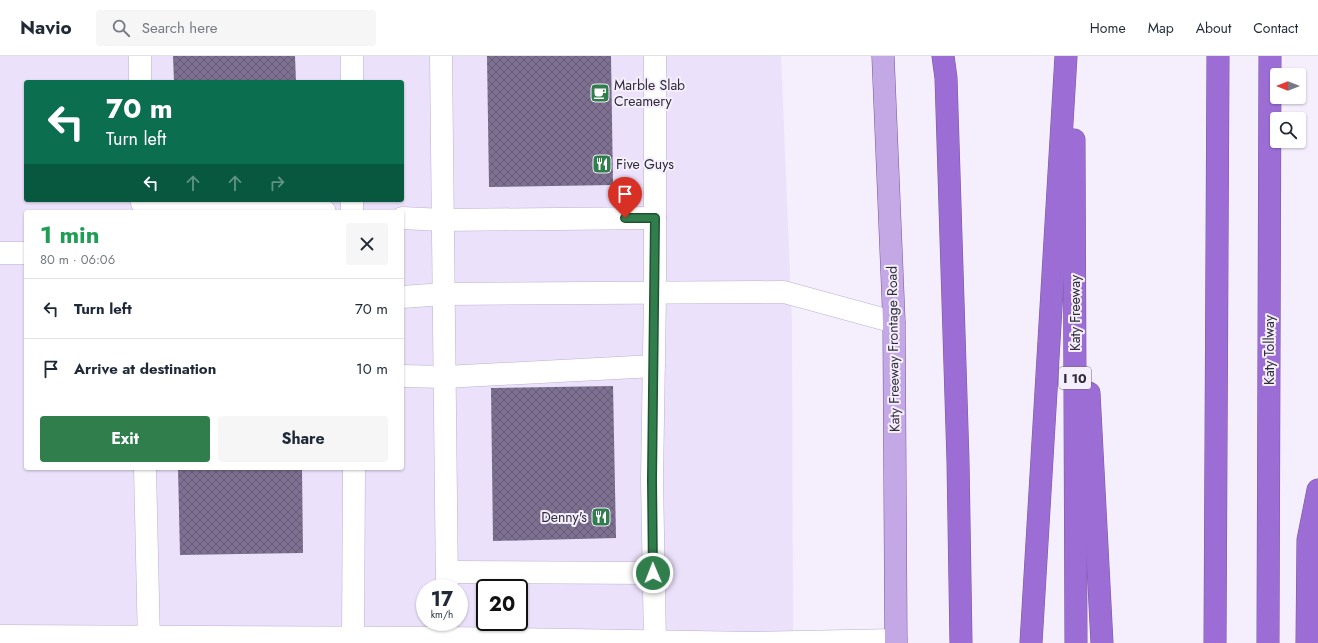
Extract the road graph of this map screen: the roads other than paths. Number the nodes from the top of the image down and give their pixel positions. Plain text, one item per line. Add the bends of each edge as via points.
1 (140, 56) edge
2 (352, 56) edge
3 (441, 56) edge
4 (655, 56) edge
5 (884, 56) edge
6 (944, 56) edge
7 (1066, 56) edge
8 (1074, 56) edge
9 (1218, 56) edge
10 (1270, 56) edge
11 (140, 80) edge
12 (352, 80) edge
13 (1074, 112) junction
14 (252, 202) edge
15 (252, 202) edge
16 (142, 205) edge
17 (310, 210) edge
18 (404, 218) edge
19 (655, 218) junction
20 (443, 220) junction
21 (0, 253) edge
22 (24, 253) edge
23 (655, 292) junction
24 (444, 294) junction
25 (404, 297) edge
26 (894, 322) junction
27 (654, 366) junction
28 (404, 376) edge
29 (445, 377) junction
30 (145, 470) edge
31 (354, 470) edge
32 (1318, 490) edge
33 (653, 573) junction
34 (447, 579) edge
35 (468, 579) edge
36 (448, 634) edge
37 (0, 636) edge
38 (353, 638) junction
39 (149, 640) edge
40 (654, 642) edge
41 (896, 642) edge
42 (961, 643) edge
43 (1031, 643) edge
44 (1076, 643) edge
45 (1102, 643) edge
46 (1216, 643) edge
47 (1268, 643) edge
48 (1307, 643) edge

1 - 11 lane
2 - 12 lane
3 - 20 lane
4 - 19 lane
5 - 26 main road, Katy Freeway Frontage Road
6 - 42 highway via 958,461
7 - 43 highway
8 - 13 highway, Katy Freeway / I 10
9 - 46 highway
10 - 47 highway, Katy Tollway
13 - 44 highway, Katy Freeway / I 10
13 - 45 highway
14 - 16 lane
15 - 17 lane
18 - 20 lane
19 - 20 lane
19 - 23 lane
20 - 24 lane
21 - 22 lane
23 - 24 lane
23 - 26 lane via 784,292
23 - 27 lane
24 - 25 lane
24 - 29 lane
26 - 41 main road, Katy Freeway Frontage Road
27 - 29 lane
27 - 33 lane
28 - 29 lane
29 - 34 lane
30 - 39 lane
31 - 38 lane
32 - 48 highway via 1308,540
33 - 35 lane
33 - 40 lane
36 - 38 lane
36 - 40 lane
37 - 39 lane
38 - 39 lane
40 - 41 lane

